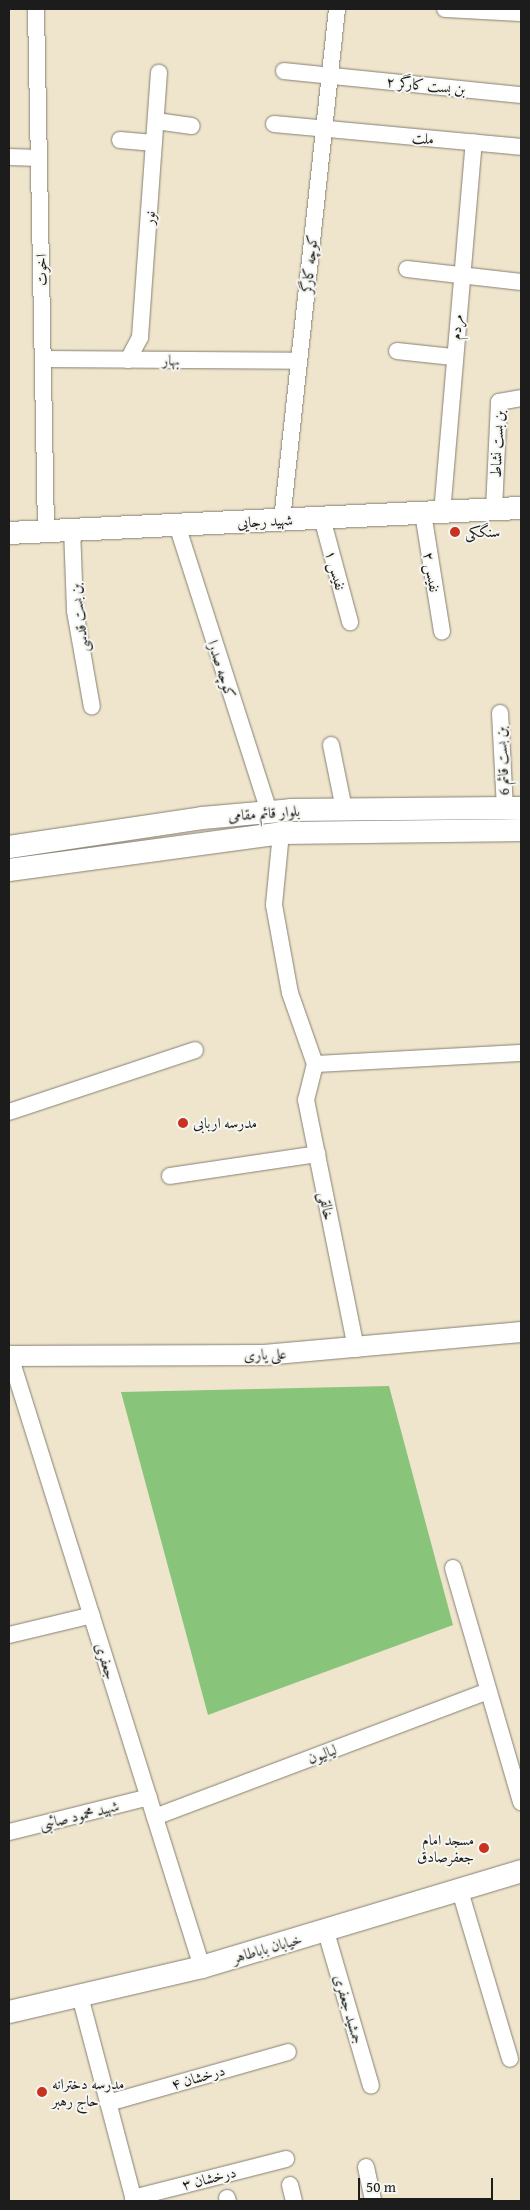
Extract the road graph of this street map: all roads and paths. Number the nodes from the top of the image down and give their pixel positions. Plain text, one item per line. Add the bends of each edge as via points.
1 (36, 9) edge
2 (337, 9) edge
3 (445, 9) edge
4 (521, 13) edge
5 (284, 71) dead end
6 (159, 73) dead end
7 (330, 74) junction
8 (521, 95) edge
9 (156, 121) junction
10 (274, 124) dead end
11 (192, 126) dead end
12 (324, 128) junction
13 (120, 140) dead end
14 (474, 142) junction
15 (154, 143) junction
16 (521, 147) edge
17 (9, 157) edge
18 (39, 158) junction
19 (407, 269) dead end
20 (461, 274) junction
21 (521, 282) edge
22 (397, 351) dead end
23 (453, 357) junction
24 (43, 359) junction
25 (128, 360) junction
26 (299, 362) junction
27 (521, 398) edge
28 (521, 508) edge
29 (494, 509) junction
30 (432, 513) junction
31 (322, 518) junction
32 (282, 520) junction
33 (177, 524) junction
34 (72, 528) junction
35 (46, 530) junction
36 (9, 534) edge
37 (350, 622) dead end
38 (442, 631) dead end
39 (92, 707) dead end
40 (500, 713) dead end
41 (331, 745) dead end
42 (380, 808) junction
43 (513, 808) edge
44 (344, 809) junction
45 (269, 812) junction
46 (521, 830) edge
47 (380, 831) junction
48 (281, 833) junction
49 (9, 847) edge
50 (9, 870) edge
51 (195, 1050) dead end
52 (521, 1053) edge
53 (315, 1064) junction
54 (9, 1112) edge
55 (317, 1154) junction
56 (170, 1176) dead end
57 (521, 1332) edge
58 (356, 1349) junction
59 (9, 1356) edge
60 (453, 1568) dead end
61 (92, 1615) junction
62 (9, 1635) edge
63 (488, 1691) junction
64 (149, 1797) junction
65 (521, 1802) edge
66 (155, 1817) junction
67 (9, 1832) edge
68 (521, 1870) edge
69 (460, 1891) junction
70 (326, 1932) junction
71 (202, 1966) junction
72 (80, 1996) junction
73 (9, 2012) edge
74 (288, 2052) dead end
75 (510, 2059) dead end
76 (371, 2086) dead end
77 (108, 2103) junction
78 (286, 2159) dead end
79 (366, 2167) dead end
80 (290, 2185) dead end
81 (133, 2199) edge
82 (294, 2201) edge
83 (373, 2201) edge

1 - 18 street, اخوت
2 - 7 street, کوچه کارگر
3 - 4 street
5 - 7 street, بن بست کارگر ۲
6 - 9 street, نور
7 - 8 street, بن بست کارگر ۲
7 - 12 street, کوچه کارگر
9 - 11 street
9 - 15 street, نور
10 - 12 street, ملت
12 - 14 street, ملت
12 - 26 street, کوچه کارگر
13 - 15 street
14 - 16 street, ملت
14 - 20 street, مردم
15 - 25 street, نور via 140,337
17 - 18 street
18 - 24 street, اخوت
19 - 20 street
20 - 21 street
20 - 23 street, مردم
22 - 23 street
23 - 30 street, مردم
24 - 25 street, بهار
24 - 35 street, اخوت
25 - 26 street, بهار
26 - 32 street, کوچه کارگر
27 - 29 street, بن بست نشاط via 499,402
28 - 29 main road, شهید رجایی
29 - 30 main road, شهید رجایی
30 - 31 main road, شهید رجایی
30 - 38 street, نفیس ۲
31 - 32 main road, شهید رجایی
31 - 37 street, نفیس ‍۱
32 - 33 main road, شهید رجایی
33 - 34 main road, شهید رجایی
33 - 45 street, کوچه صدرا
34 - 35 main road, شهید رجایی
34 - 39 street, بن بست قدسی via 75,611
35 - 36 main road, شهید رجایی
40 - 43 street, بن بست قائم 6
41 - 44 street
42 - 43 main road, بلوار قائم مقامی
42 - 44 main road, بلوار قائم مقامی
42 - 47 main road
44 - 45 main road, بلوار قائم مقامی
45 - 49 main road, بلوار قائم مقامی
46 - 47 main road, بلوار قائم مقامی
47 - 48 main road, بلوار قائم مقامی
48 - 50 main road, بلوار قائم مقامی
48 - 53 street via 274,905 290,994
51 - 54 street
52 - 53 street
53 - 55 street, خالقی via 306,1100
55 - 56 street
55 - 58 street, خالقی
57 - 58 street, علی یاری
58 - 59 street, علی یاری via 264,1355
59 - 61 street, جعفری
60 - 63 street
61 - 62 street
61 - 64 street, جعفری
63 - 65 street
63 - 66 street, لیالیون
64 - 66 street, جعفری
64 - 67 street, شهید محمود صائبی
66 - 71 street, جعفری
68 - 69 main road, خیابان باباطاهر
69 - 70 main road, خیابان باباطاهر
69 - 75 street
70 - 71 main road, خیابان باباطاهر
70 - 76 street, جمشید جعفری
71 - 72 main road, خیابان باباطاهر
72 - 73 main road, خیابان باباطاهر
72 - 77 street
74 - 77 street, درخشان ۴
77 - 81 street
78 - 81 street, درخشان ۳
79 - 83 street
80 - 82 street

